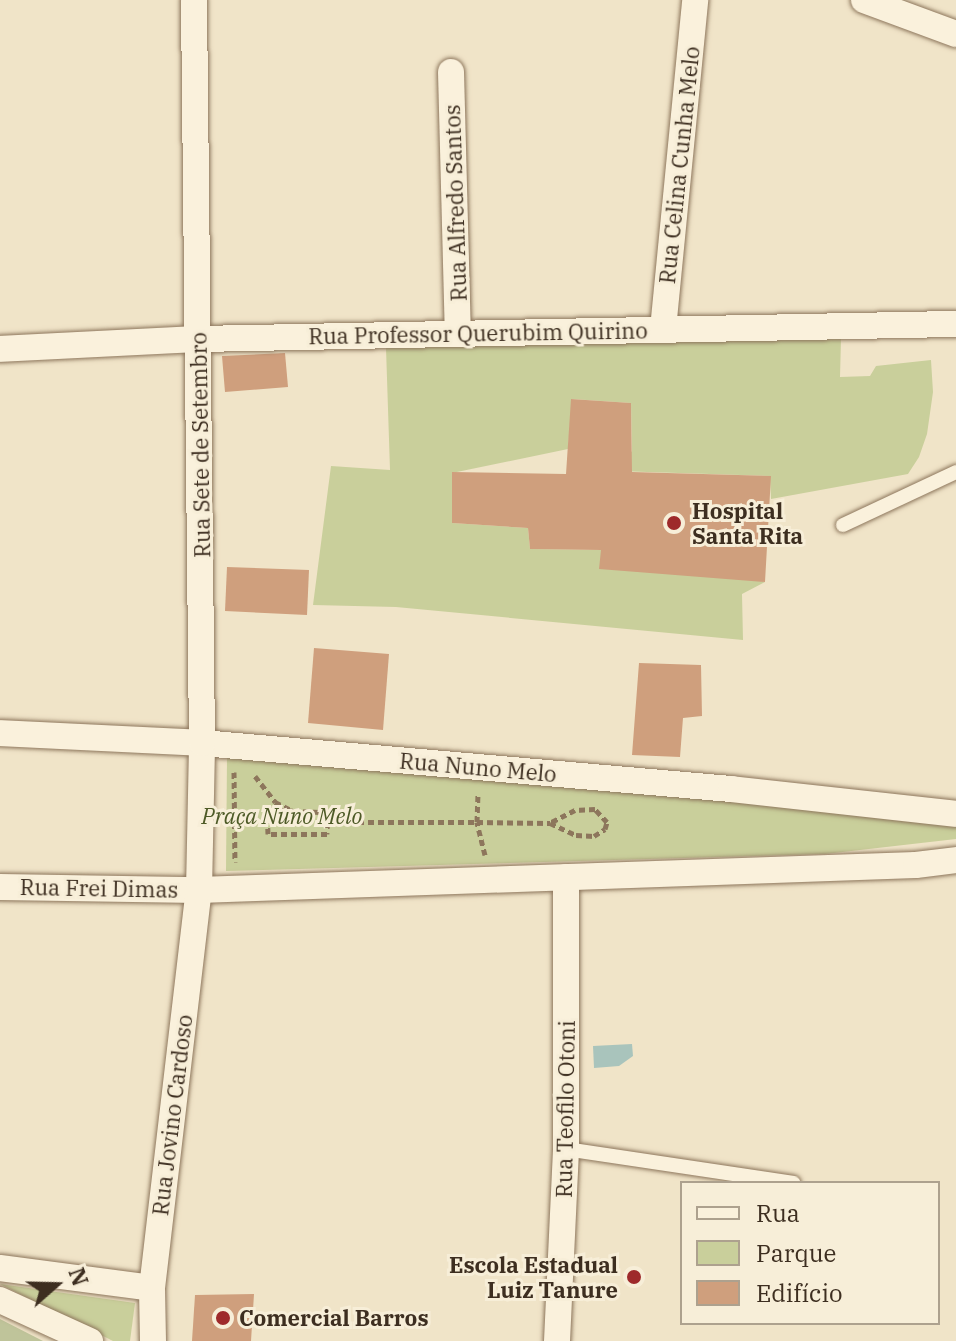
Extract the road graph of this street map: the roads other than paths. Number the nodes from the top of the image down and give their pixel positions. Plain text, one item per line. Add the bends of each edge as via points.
1 (194, 0) edge
2 (695, 0) edge
3 (864, 0) edge
4 (956, 34) edge
5 (451, 72) dead end
6 (956, 324) edge
7 (663, 329) junction
8 (458, 333) junction
9 (199, 339) junction
10 (0, 349) edge
11 (956, 472) edge
12 (843, 525) dead end
13 (0, 733) edge
14 (202, 743) junction
15 (956, 806) edge
16 (956, 814) edge
17 (956, 860) edge
18 (566, 877) junction
19 (0, 887) edge
20 (199, 890) junction
21 (566, 1149) junction
22 (780, 1181) edge
23 (0, 1268) edge
24 (152, 1288) junction
25 (0, 1300) edge
26 (90, 1341) edge
27 (153, 1341) edge
28 (557, 1341) edge

1 - 9 street, Rua Sete de Setembro
2 - 7 street, Rua Celina Cunha Melo
3 - 4 street
5 - 8 street, Rua Alfredo Santos
6 - 7 street, Rua Professor Querubim Quirino
7 - 8 street, Rua Professor Querubim Quirino
8 - 9 street, Rua Professor Querubim Quirino
9 - 10 street, Rua Professor Querubim Quirino
9 - 14 street, Rua Sete de Setembro
11 - 12 lane
13 - 14 street, Rua Nuno Melo
14 - 16 street, Rua Nuno Melo
14 - 20 street, Rua Sete de Setembro
15 - 16 lane
17 - 18 street
18 - 20 street
18 - 21 street, Rua Teofilo Otoni
19 - 20 street, Rua Frei Dimas
20 - 24 street, Rua Jovino Cardoso
21 - 22 lane
21 - 28 street, Rua Teofilo Otoni
23 - 24 street
24 - 27 street, Rua Jovino Cardoso
25 - 26 street

